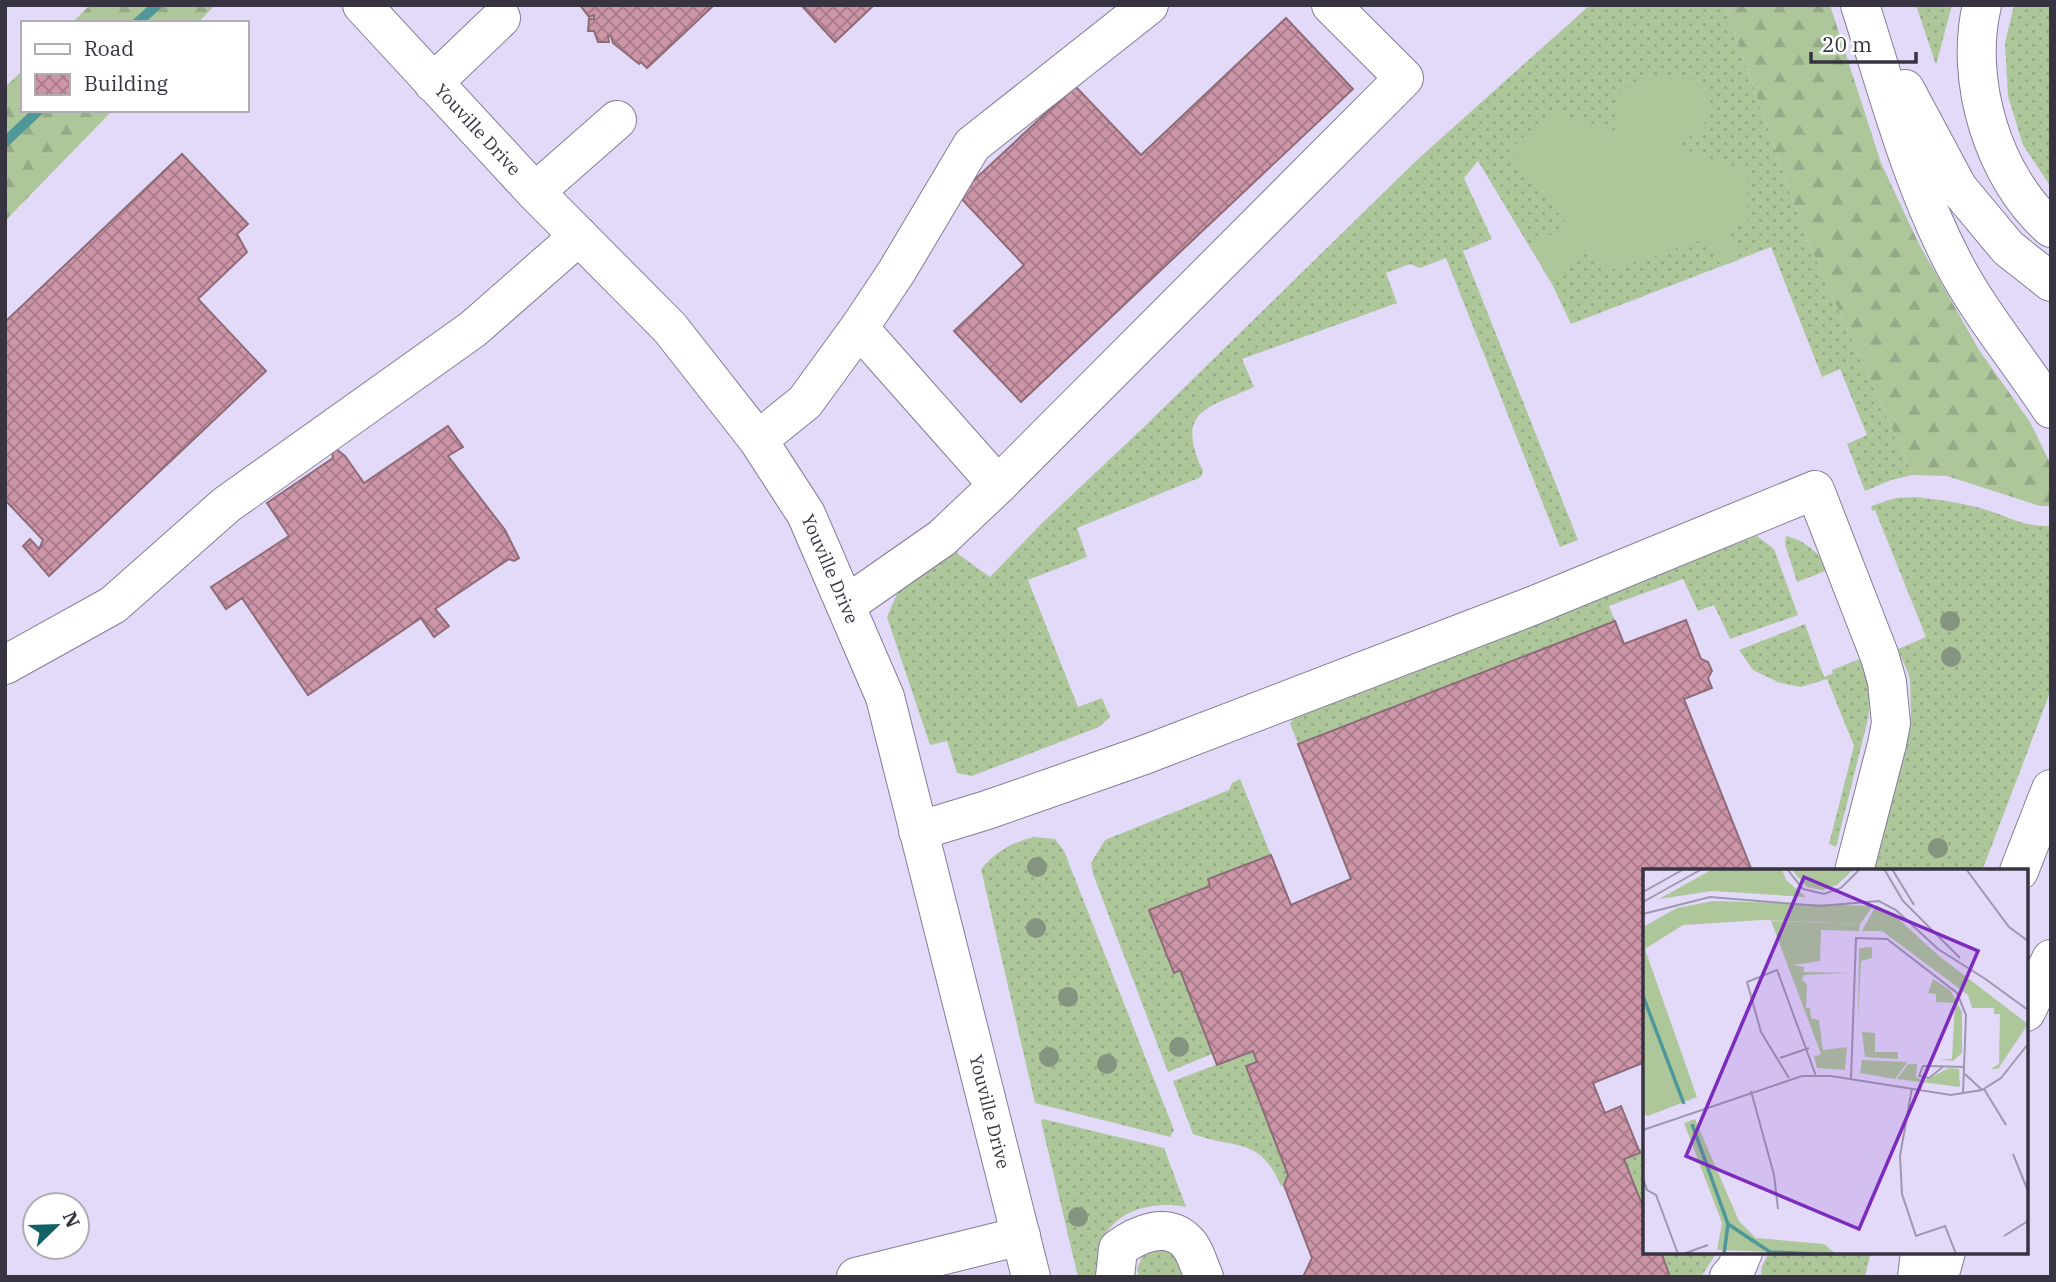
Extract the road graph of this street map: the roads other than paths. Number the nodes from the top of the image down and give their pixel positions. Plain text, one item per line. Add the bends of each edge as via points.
1 (362, 5) edge
2 (1149, 5) edge
3 (1331, 5) edge
4 (1982, 5) edge
5 (1861, 10) edge
6 (501, 18) dead end
7 (433, 83) junction
8 (617, 120) dead end
9 (535, 192) junction
10 (2051, 228) edge
11 (579, 236) junction
12 (2051, 282) edge
13 (859, 328) junction
14 (2051, 409) edge
15 (758, 440) junction
16 (998, 485) junction
17 (846, 605) junction
18 (5, 665) edge
19 (2051, 789) edge
20 (918, 831) junction
21 (1855, 869) edge
22 (2020, 869) edge
23 (2051, 959) edge
24 (2028, 1008) edge
25 (1021, 1236) junction
26 (1742, 1254) edge
27 (1920, 1254) edge
28 (1945, 1254) edge
29 (856, 1277) edge
30 (1031, 1277) edge
31 (1115, 1277) edge
32 (1204, 1277) edge
33 (1729, 1277) edge
34 (1917, 1277) edge
35 (1939, 1277) edge

1 - 7 main road, Youville Drive
2 - 13 main road via 972,145
3 - 16 main road via 1404,78
4 - 10 main road via 1977,24 1978,67 1986,120 2006,172
5 - 12 main road via 1958,188 2008,248
5 - 14 main road via 1914,173 1953,262
6 - 7 main road
7 - 9 main road, Youville Drive
8 - 9 main road
9 - 11 main road, Youville Drive
11 - 15 main road, Youville Drive via 670,328
11 - 18 main road via 473,328 226,505 113,605
13 - 15 main road via 805,402
13 - 16 main road
15 - 17 main road, Youville Drive via 806,514
16 - 17 main road via 942,538
17 - 20 main road, Youville Drive via 885,697
19 - 22 main road
20 - 21 main road via 1144,755 1532,606 1815,490 1880,657 1891,701 1887,744
20 - 25 main road, Youville Drive
23 - 24 main road
25 - 29 main road
25 - 30 main road, Youville Drive
26 - 33 main road
27 - 34 main road
28 - 35 main road
31 - 32 main road via 1118,1249 1147,1231 1163,1231 1179,1235 1189,1244

